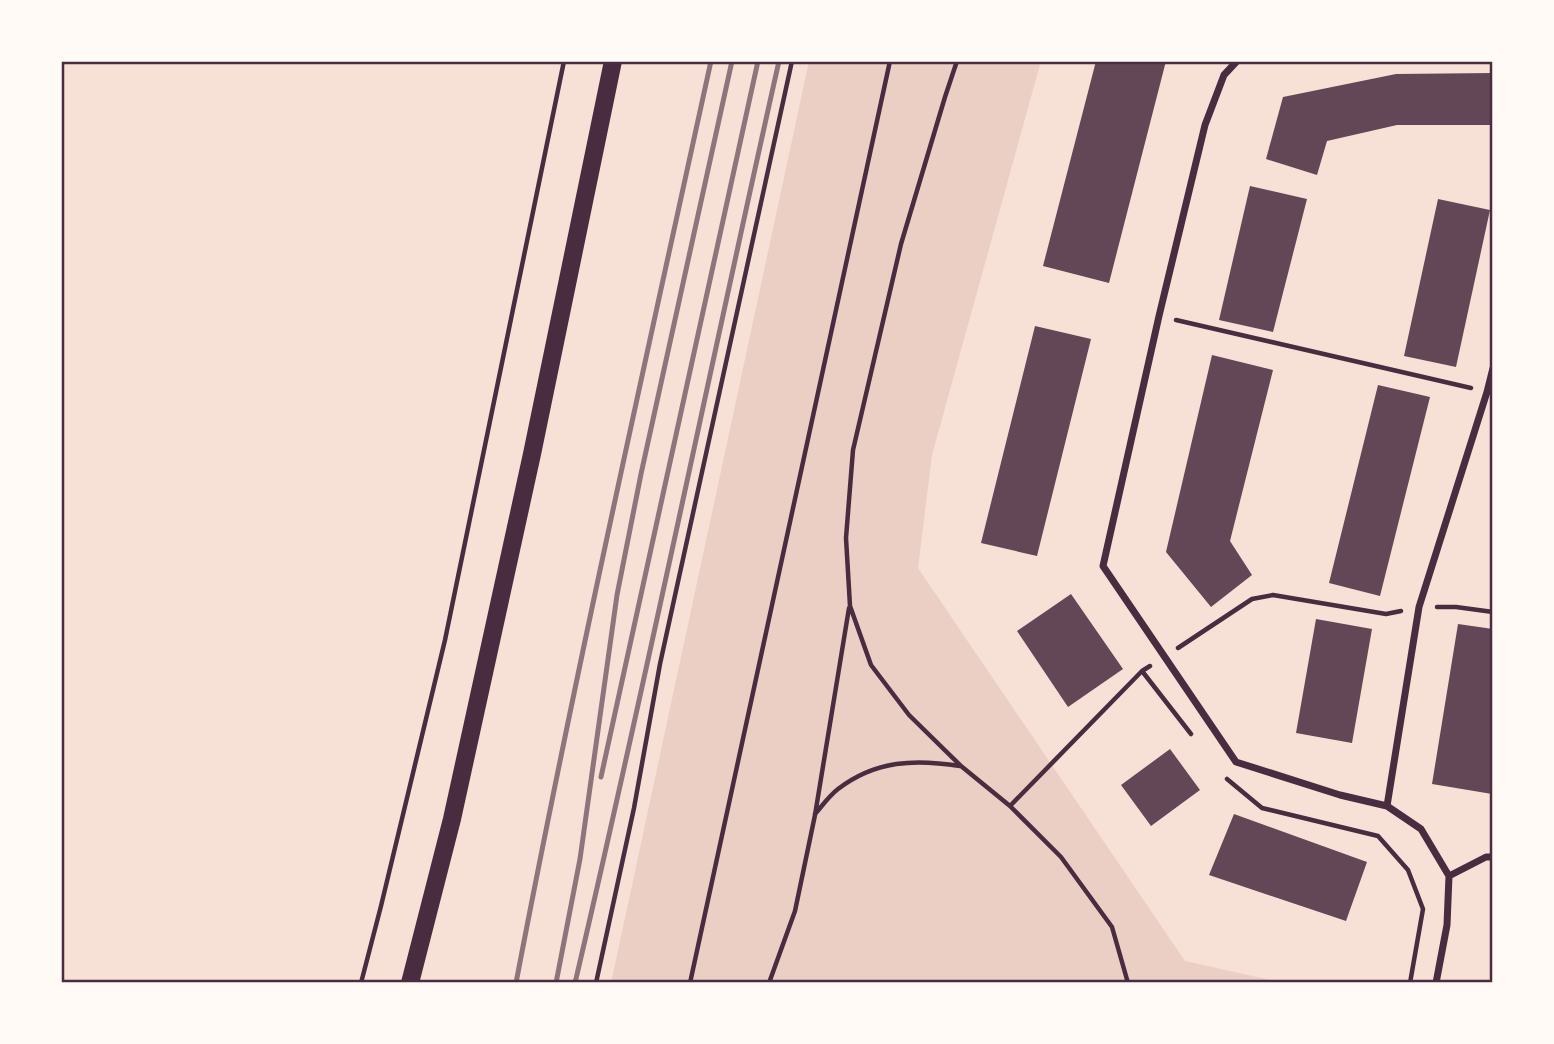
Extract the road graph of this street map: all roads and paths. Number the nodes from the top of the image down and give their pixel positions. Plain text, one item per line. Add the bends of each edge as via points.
1 (564, 61) edge
2 (612, 61) edge
3 (792, 61) edge
4 (890, 61) edge
5 (957, 61) edge
6 (1237, 61) edge
7 (1159, 316) junction
8 (1493, 368) edge
9 (1487, 392) junction
10 (850, 606) junction
11 (1419, 607) junction
12 (1493, 612) edge
13 (1166, 656) junction
14 (1198, 741) dead end
15 (961, 766) junction
16 (1221, 772) dead end
17 (1010, 806) junction
18 (1387, 806) junction
19 (815, 815) junction
20 (1493, 857) edge
21 (1449, 876) junction
22 (361, 983) edge
23 (410, 983) edge
24 (596, 983) edge
25 (690, 983) edge
26 (769, 983) edge
27 (1128, 983) edge
28 (1409, 983) edge
29 (1436, 983) edge

1 - 22 path via 445,640
2 - 23 main road via 529,467 452,818
3 - 24 path via 660,664
4 - 25 path
5 - 10 path via 901,244 853,450 846,538
6 - 7 street via 1224,75 1205,125
7 - 9 path
7 - 13 street via 1103,566
8 - 9 street
9 - 11 street
10 - 15 path via 871,665 909,715
10 - 19 path
11 - 12 path
11 - 13 path via 1386,614 1273,595 1252,599
11 - 18 street
13 - 18 street via 1236,762
14 - 17 path via 1142,671
15 - 17 path
15 - 19 path via 908,762 872,769 837,790
16 - 28 path via 1262,808 1378,836 1408,870 1423,909
17 - 27 path via 1061,857 1112,927
18 - 21 street via 1421,829
19 - 26 path via 795,911
20 - 21 street
21 - 29 street via 1447,925

